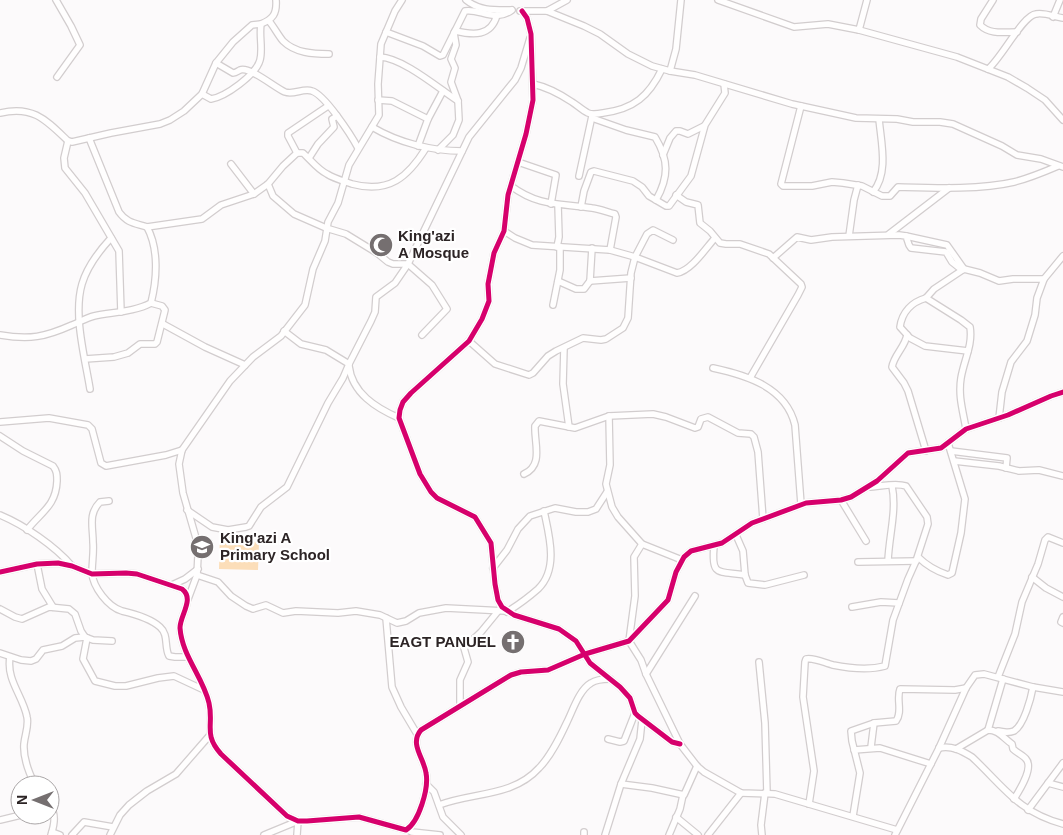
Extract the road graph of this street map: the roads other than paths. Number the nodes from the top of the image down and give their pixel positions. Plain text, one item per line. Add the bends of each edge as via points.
1 (56, 0) edge
2 (276, 0) edge
3 (402, 0) edge
4 (466, 0) edge
5 (566, 0) edge
6 (681, 0) edge
7 (718, 0) edge
8 (867, 0) edge
9 (993, 0) edge
10 (1060, 0) edge
11 (512, 10) junction
12 (522, 11) junction
13 (547, 11) junction
14 (497, 15) junction
15 (1053, 16) junction
16 (1063, 18) edge
17 (269, 21) junction
18 (261, 24) junction
19 (859, 30) junction
20 (386, 32) junction
21 (454, 32) junction
22 (1017, 32) junction
23 (531, 34) junction
24 (329, 54) dead end
25 (380, 58) junction
26 (216, 63) junction
27 (662, 69) junction
28 (988, 69) junction
29 (670, 71) junction
30 (253, 73) junction
31 (57, 77) dead end
32 (533, 84) junction
33 (724, 84) junction
34 (443, 91) junction
35 (202, 94) junction
36 (378, 100) junction
37 (458, 101) junction
38 (328, 106) junction
39 (801, 106) junction
40 (1063, 110) edge
41 (0, 113) edge
42 (337, 116) junction
43 (592, 116) junction
44 (1061, 118) edge
45 (428, 119) junction
46 (878, 119) junction
47 (705, 125) junction
48 (372, 128) junction
49 (88, 138) junction
50 (68, 141) junction
51 (418, 146) junction
52 (358, 148) junction
53 (426, 148) junction
54 (438, 150) junction
55 (462, 151) junction
56 (298, 153) junction
57 (663, 155) junction
58 (309, 158) junction
59 (518, 162) junction
60 (231, 164) dead end
61 (1060, 166) edge
62 (579, 176) dead end
63 (345, 182) junction
64 (268, 184) junction
65 (858, 185) junction
66 (512, 186) junction
67 (948, 188) junction
68 (873, 192) junction
69 (254, 194) junction
70 (676, 195) junction
71 (656, 200) junction
72 (550, 204) junction
73 (558, 205) junction
74 (581, 207) junction
75 (147, 227) junction
76 (326, 228) junction
77 (504, 231) junction
78 (889, 235) junction
79 (849, 236) junction
80 (906, 236) junction
81 (111, 238) junction
82 (715, 238) junction
83 (672, 240) dead end
84 (559, 247) junction
85 (592, 248) junction
86 (610, 250) junction
87 (1063, 256) edge
88 (635, 257) junction
89 (773, 258) junction
90 (408, 264) junction
91 (963, 270) junction
92 (631, 278) junction
93 (1044, 279) junction
94 (558, 281) junction
95 (590, 281) junction
96 (926, 298) junction
97 (152, 303) junction
98 (553, 305) dead end
99 (121, 312) junction
100 (80, 322) junction
101 (163, 324) junction
102 (284, 331) junction
103 (0, 335) edge
104 (422, 335) dead end
105 (907, 335) junction
106 (468, 340) junction
107 (564, 348) junction
108 (968, 351) junction
109 (85, 359) junction
110 (349, 364) junction
111 (244, 365) junction
112 (713, 368) dead end
113 (750, 378) junction
114 (90, 389) dead end
115 (1063, 392) edge
116 (609, 416) junction
117 (399, 418) junction
118 (999, 418) junction
119 (0, 422) edge
120 (569, 427) junction
121 (966, 429) junction
122 (0, 436) edge
123 (948, 443) junction
124 (182, 450) junction
125 (926, 451) junction
126 (951, 452) junction
127 (954, 461) junction
128 (1006, 468) junction
129 (524, 474) dead end
130 (1063, 476) edge
131 (892, 486) junction
132 (868, 487) junction
133 (607, 492) junction
134 (841, 500) junction
135 (109, 501) dead end
136 (801, 504) junction
137 (187, 510) junction
138 (544, 511) junction
139 (0, 515) edge
140 (763, 519) junction
141 (27, 530) junction
142 (736, 535) junction
143 (866, 541) dead end
144 (1063, 543) edge
145 (642, 544) junction
146 (714, 546) junction
147 (917, 559) junction
148 (682, 560) junction
149 (888, 561) junction
150 (858, 562) dead end
151 (37, 564) junction
152 (72, 566) junction
153 (493, 568) junction
154 (0, 572) edge
155 (198, 572) junction
156 (92, 574) junction
157 (804, 575) dead end
158 (745, 576) junction
159 (1032, 577) junction
160 (172, 585) junction
161 (696, 596) dead end
162 (1063, 597) edge
163 (188, 599) junction
164 (899, 603) junction
165 (53, 607) junction
166 (852, 607) dead end
167 (0, 609) edge
168 (504, 611) junction
169 (1063, 617) edge
170 (386, 618) junction
171 (1063, 623) edge
172 (86, 637) junction
173 (112, 641) dead end
174 (628, 641) junction
175 (0, 653) edge
176 (585, 654) junction
177 (10, 657) junction
178 (188, 657) junction
179 (759, 662) dead end
180 (646, 674) junction
181 (1000, 678) junction
182 (610, 679) junction
183 (1033, 687) junction
184 (966, 688) junction
185 (204, 690) junction
186 (1063, 692) edge
187 (460, 706) junction
188 (635, 713) junction
189 (642, 720) junction
190 (874, 723) junction
191 (988, 730) junction
192 (998, 731) junction
193 (417, 734) junction
194 (210, 735) junction
195 (608, 739) dead end
196 (680, 744) junction
197 (871, 747) junction
198 (939, 748) junction
199 (956, 749) junction
200 (854, 750) junction
201 (1063, 763) edge
202 (931, 764) junction
203 (696, 766) junction
204 (31, 775) edge
205 (1048, 783) junction
206 (426, 784) junction
207 (621, 784) junction
208 (1063, 787) edge
209 (741, 793) junction
210 (766, 793) junction
211 (684, 795) junction
212 (1014, 799) junction
213 (809, 804) junction
214 (439, 805) junction
215 (1028, 810) junction
216 (853, 816) junction
217 (676, 817) junction
218 (298, 821) junction
219 (1063, 824) edge
220 (114, 827) junction
221 (409, 832) edge
222 (896, 832) edge
223 (51, 834) edge
224 (696, 834) edge
225 (60, 835) edge
226 (72, 835) edge
227 (110, 835) edge
228 (264, 835) edge
229 (297, 835) edge
230 (440, 835) edge
231 (461, 835) edge
232 (605, 835) edge
233 (668, 835) edge
234 (708, 835) edge
235 (762, 835) edge

1 - 31 street via 80,45
2 - 17 street via 276,12
3 - 20 street
4 - 11 street via 481,8
5 - 13 street
6 - 29 street via 676,49
7 - 19 street via 794,27 828,24
8 - 19 street
9 - 22 street via 980,25 988,31
10 - 15 street
11 - 12 street
11 - 14 street via 505,15
12 - 13 street
12 - 23 street
13 - 27 street via 600,34 641,61
14 - 21 street via 483,33
14 - 21 street via 467,10
15 - 16 street
15 - 22 street via 1032,14
17 - 18 street
17 - 24 street via 283,40 295,48 308,53
18 - 26 street via 249,27
18 - 30 street via 261,58
19 - 28 street
20 - 21 street via 440,56
20 - 25 street
21 - 37 street via 455,49 451,59 455,68 451,82
22 - 28 street
23 - 32 street
23 - 55 street via 515,80
25 - 34 street via 398,62
25 - 36 street
26 - 30 street via 233,73 241,70
26 - 35 street
27 - 29 street
27 - 43 street via 649,91 632,105
28 - 44 street via 1008,77 1045,100
29 - 33 street
30 - 35 street via 218,98 211,99
30 - 38 street via 286,92 314,92
32 - 43 street via 554,91
32 - 59 street via 530,119
33 - 39 street
33 - 47 street via 724,96
34 - 37 street
34 - 45 street
35 - 49 street via 166,123
36 - 45 street via 392,101
36 - 48 street via 379,115
37 - 54 street via 457,127
38 - 42 street
38 - 56 street via 288,133
39 - 46 street via 856,118
39 - 65 street via 781,185 808,186 832,182
40 - 44 street
41 - 50 street via 10,110 35,113
42 - 52 street
42 - 58 street via 332,119 334,127
43 - 57 street via 626,130 654,136
43 - 62 street
45 - 51 street
46 - 61 street via 953,124 1017,155
46 - 68 street via 882,173
47 - 57 street via 688,134 676,132
47 - 70 street via 692,172
48 - 51 street
48 - 52 street
49 - 50 street
49 - 75 street via 119,212 130,223
50 - 81 street via 65,168 85,193
51 - 53 street
52 - 63 street via 350,161
53 - 54 street
53 - 63 street via 416,165 395,181 372,187
54 - 55 street
55 - 90 street
56 - 58 street
56 - 64 street
57 - 71 street via 666,178
58 - 63 street via 325,174
59 - 66 street
59 - 72 street via 556,175
60 - 69 street
61 - 67 street via 1012,182
63 - 76 street
64 - 69 street
64 - 76 street via 273,196 294,214
65 - 68 street
65 - 79 street
66 - 72 street via 529,197
66 - 77 street
67 - 68 street via 898,187 892,196
67 - 78 street
69 - 75 street via 221,205 202,219
70 - 71 street via 667,206
70 - 82 street via 698,205 700,223
71 - 74 street via 633,181 592,171
72 - 73 street
73 - 74 street
73 - 84 street
74 - 86 street via 615,214
75 - 97 street via 153,240 156,267
76 - 90 street via 346,234 388,262
76 - 102 street via 325,241 304,305
77 - 84 street via 526,243
77 - 106 street via 496,248 488,282 488,304
78 - 79 street
78 - 80 street
79 - 89 street via 811,240 797,237
80 - 91 street via 947,245
80 - 91 street via 911,248 946,252 952,262
81 - 99 street via 119,251
81 - 100 street via 83,280
82 - 88 street via 684,272 673,272
82 - 89 street via 723,244 740,244
83 - 88 street via 650,231
84 - 85 street
84 - 94 street
85 - 86 street
85 - 95 street
86 - 88 street
87 - 93 street
88 - 92 street
89 - 113 street via 802,287
90 - 104 street via 432,285 447,308
90 - 110 street via 395,283 376,297 374,316
91 - 93 street via 1001,282
91 - 96 street
92 - 95 street
92 - 107 street via 628,318 623,328 606,339 583,338
93 - 118 street via 1027,341 1011,362 1002,392
94 - 95 street via 580,290
94 - 98 street
96 - 105 street via 912,304 901,322 900,327
96 - 108 street via 970,327
97 - 99 street
97 - 101 street via 164,308
99 - 100 street
100 - 103 street via 36,337
100 - 109 street
101 - 109 street via 155,344 140,344 128,353 114,357
101 - 111 street
102 - 110 street via 301,344 326,350
102 - 111 street via 275,342
105 - 108 street via 933,348
105 - 125 street via 892,367 908,391
106 - 107 street via 495,364 527,375 534,374 548,356
106 - 117 street via 415,388 403,402
107 - 120 street via 564,390
108 - 121 street via 960,400
109 - 114 street
110 - 117 street via 353,383 362,395
110 - 137 street via 288,486 261,506 250,526 220,530
111 - 124 street
112 - 113 street
113 - 136 street via 770,389 792,413
115 - 118 street
116 - 120 street via 579,427
116 - 133 street
116 - 140 street via 660,415 695,428 706,417 738,433 753,435 758,452
117 - 153 street via 420,474 431,492 475,517 493,546
118 - 121 street
119 - 124 street via 49,418 88,425 101,463 106,466
120 - 129 street via 536,423 535,463 532,470
121 - 123 street
122 - 141 street via 54,466 57,473 53,500
123 - 125 street
123 - 126 street
124 - 137 street via 179,464
125 - 132 street via 908,453
126 - 127 street
126 - 128 street via 1007,458
127 - 128 street
127 - 147 street via 965,500 952,573 940,572
128 - 130 street via 1039,470
131 - 132 street
131 - 147 street via 902,484 909,487 928,519
131 - 149 street via 893,515
132 - 134 street
133 - 138 street via 596,508 588,512 557,508
133 - 145 street via 618,517
134 - 136 street
134 - 143 street
135 - 156 street via 100,502 92,512
136 - 140 street
137 - 155 street via 196,538
138 - 153 street via 523,522
138 - 168 street via 550,542 550,568 540,588
139 - 141 street
140 - 142 street
141 - 152 street via 64,556
142 - 146 street
142 - 158 street via 743,552
144 - 159 street via 1046,538
145 - 148 street
145 - 174 street via 634,557 635,596
146 - 148 street via 691,551
146 - 158 street via 712,564 715,569
147 - 149 street
147 - 164 street
148 - 174 street via 668,600
149 - 150 street
151 - 152 street
151 - 154 street
151 - 165 street via 42,589
152 - 156 street
153 - 168 street via 498,600
155 - 160 street
155 - 163 street
155 - 170 street via 218,582 231,596 250,608 266,605 288,613 356,611
156 - 160 street via 126,573
156 - 178 street via 100,592 111,604 161,628 170,656
157 - 158 street via 757,585 748,583
159 - 162 street
159 - 181 street
160 - 163 street via 186,592
161 - 180 street
163 - 178 street via 180,624
164 - 166 street via 881,602
164 - 213 street via 884,667 844,667 806,659 804,697 814,771
165 - 167 street via 22,619
165 - 172 street via 72,610
168 - 170 street via 451,608 419,613 401,622
168 - 176 street via 559,630 576,642
168 - 187 street via 464,648 468,662 460,680
169 - 171 street
170 - 193 street via 392,687
172 - 173 street
172 - 177 street via 43,650 31,661
172 - 185 street via 83,659 95,681 126,686 174,676
174 - 176 street
174 - 180 street
175 - 177 street
176 - 182 street via 590,663
176 - 187 street via 548,670 511,675
177 - 204 street via 12,682 27,714 24,754
178 - 185 street
179 - 210 street via 765,723
180 - 196 street
181 - 183 street
181 - 184 street via 978,674 972,677
181 - 191 street
182 - 188 street via 630,698
182 - 214 street via 594,681 583,692 557,742 534,773 517,785
183 - 186 street
183 - 192 street via 1026,711 1016,729
184 - 190 street via 900,689 898,719
184 - 198 street
185 - 194 street via 209,703
187 - 193 street
188 - 189 street
188 - 195 street via 624,741
189 - 196 street via 672,742
189 - 207 street via 637,746
190 - 197 street
190 - 200 street via 851,731
191 - 192 street
191 - 199 street
192 - 212 street via 1028,763
193 - 206 street via 416,744 426,773
194 - 218 street via 221,754 287,816
194 - 220 street via 176,774 129,806
196 - 203 street
197 - 200 street
197 - 202 street
198 - 199 street
198 - 202 street
199 - 212 street via 972,757
200 - 216 street via 860,774
201 - 205 street
202 - 222 street
203 - 209 street
203 - 211 street
205 - 208 street
205 - 215 street
206 - 214 street via 434,792
206 - 221 street via 420,810
207 - 211 street
207 - 232 street
209 - 210 street
209 - 234 street
210 - 213 street
210 - 235 street
211 - 217 street
212 - 215 street
213 - 216 street
214 - 231 street via 443,817
215 - 219 street
216 - 222 street
217 - 224 street
217 - 233 street
218 - 221 street via 359,817
218 - 228 street
218 - 229 street
220 - 226 street via 84,822
220 - 227 street
221 - 230 street
223 - 225 street

